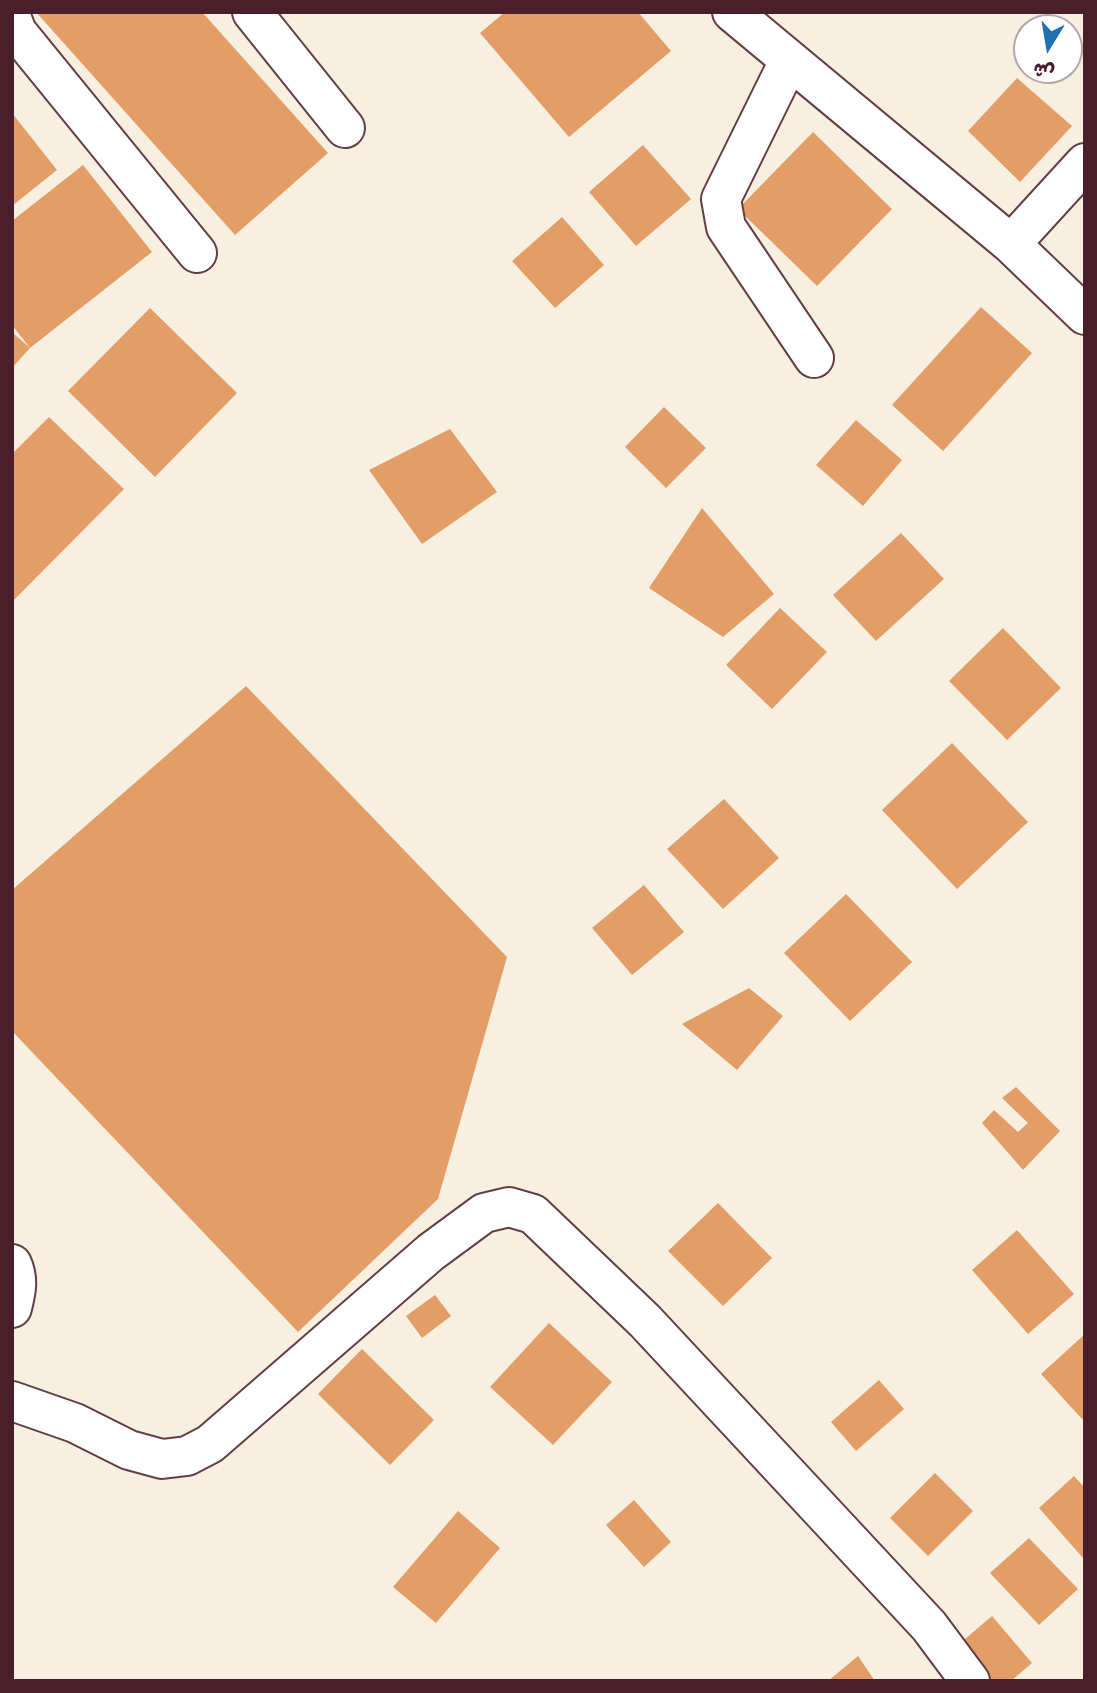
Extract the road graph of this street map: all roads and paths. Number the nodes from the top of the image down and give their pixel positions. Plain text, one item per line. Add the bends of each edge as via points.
1 (252, 12) edge
2 (732, 12) edge
3 (12, 19) edge
4 (789, 61) junction
5 (345, 128) dead end
6 (1085, 163) edge
7 (1011, 244) junction
8 (197, 253) dead end
9 (1085, 316) edge
10 (814, 358) dead end
11 (12, 1264) edge
12 (12, 1308) edge
13 (12, 1401) edge
14 (970, 1681) edge

1 - 5 street
2 - 4 street
3 - 8 street via 17,32
4 - 7 street
4 - 10 street via 721,200 726,227
6 - 7 street
7 - 9 street
11 - 12 street via 17,1286
13 - 14 street via 75,1423 128,1450 162,1459 187,1456 210,1444 431,1252 484,1213 509,1207 533,1214 645,1321 929,1626

